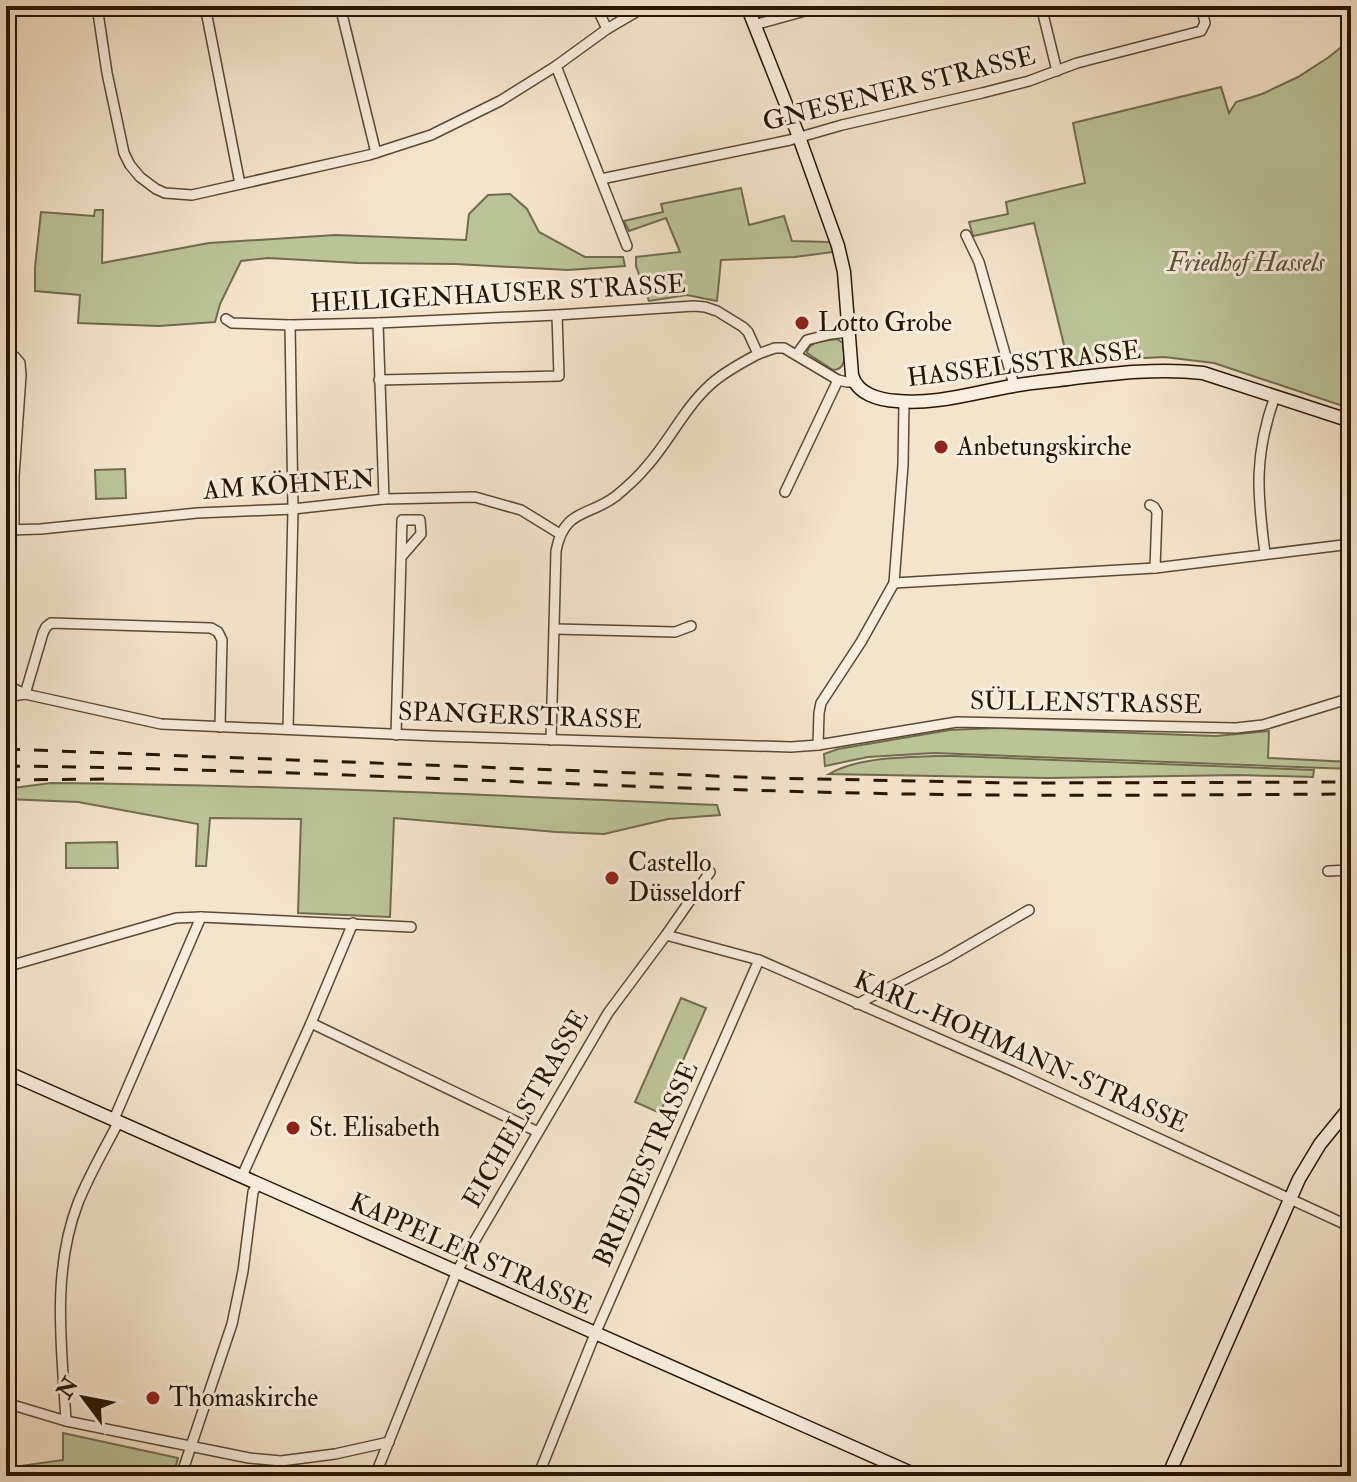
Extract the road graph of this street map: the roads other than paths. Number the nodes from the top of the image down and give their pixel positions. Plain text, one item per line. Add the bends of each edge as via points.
1 (97, 6) edge
2 (205, 6) edge
3 (340, 6) edge
4 (596, 6) edge
5 (646, 6) edge
6 (747, 6) edge
7 (823, 6) edge
8 (1041, 6) edge
9 (1201, 6) edge
10 (754, 25) junction
11 (607, 29) junction
12 (556, 66) junction
13 (1057, 71) junction
14 (799, 137) junction
15 (376, 153) junction
16 (601, 179) junction
17 (240, 184) junction
18 (966, 235) dead end
19 (627, 246) dead end
20 (557, 315) junction
21 (226, 319) dead end
22 (378, 323) junction
23 (290, 325) junction
24 (849, 332) junction
25 (758, 354) junction
26 (797, 354) junction
27 (15, 357) dead end
28 (379, 380) junction
29 (838, 380) junction
30 (854, 382) junction
31 (1014, 385) junction
32 (1275, 396) junction
33 (904, 402) junction
34 (1351, 421) edge
35 (785, 492) dead end
36 (384, 499) junction
37 (1150, 505) dead end
38 (293, 509) junction
39 (9, 532) edge
40 (560, 534) junction
41 (1351, 544) edge
42 (1265, 553) junction
43 (401, 557) dead end
44 (1155, 568) junction
45 (894, 583) junction
46 (691, 626) dead end
47 (555, 629) junction
48 (6, 685) edge
49 (25, 694) junction
50 (6, 697) edge
51 (1351, 698) edge
52 (220, 727) junction
53 (288, 729) junction
54 (396, 735) junction
55 (551, 740) junction
56 (818, 745) junction
57 (1351, 870) edge
58 (1328, 871) dead end
59 (710, 872) dead end
60 (1029, 910) dead end
61 (201, 917) junction
62 (353, 923) junction
63 (411, 927) dead end
64 (666, 935) junction
65 (759, 960) junction
66 (9, 966) dead end
67 (857, 1004) junction
68 (311, 1023) junction
69 (6, 1072) edge
70 (1351, 1106) edge
71 (116, 1120) junction
72 (538, 1132) junction
73 (242, 1176) junction
74 (258, 1183) junction
75 (1291, 1198) junction
76 (1351, 1227) edge
77 (457, 1271) junction
78 (595, 1334) junction
79 (6, 1403) edge
80 (66, 1421) junction
81 (389, 1442) junction
82 (191, 1447) junction
83 (183, 1470) dead end
84 (375, 1476) edge
85 (538, 1476) edge
86 (918, 1476) edge
87 (1168, 1476) edge

1 - 17 street via 130,165 165,193 192,195
2 - 17 street
3 - 15 street
4 - 11 street
5 - 11 street
6 - 10 street
7 - 10 street
8 - 13 street
9 - 13 street, GNESENER STRASSE via 1205,23 1198,32
10 - 14 street
11 - 12 street
12 - 15 street via 486,109
12 - 16 street
13 - 14 street, GNESENER STRASSE
14 - 16 street, GNESENER STRASSE
14 - 24 street via 840,253
15 - 17 street
16 - 19 street
18 - 31 street via 979,262
20 - 22 street, HEILIGENHAUSER STRASSE
20 - 25 street, HEILIGENHAUSER STRASSE via 705,307 743,327
20 - 28 street via 559,376
21 - 23 street, HEILIGENHAUSER STRASSE
22 - 23 street, HEILIGENHAUSER STRASSE
22 - 28 street
23 - 38 street
24 - 26 street via 807,340
24 - 30 street
25 - 26 street via 779,347
25 - 40 street via 713,382 631,484 578,514
26 - 29 street
27 - 39 street via 21,375
28 - 36 street
29 - 30 street
29 - 35 street
30 - 33 street, HASSELSSTRASSE via 868,394
31 - 32 street, HASSELSSTRASSE via 1184,371
31 - 33 street, HASSELSSTRASSE
32 - 34 street, HASSELSSTRASSE
32 - 42 street via 1259,460
33 - 45 street
36 - 38 street, AM KÖHNEN
36 - 40 street, AM KÖHNEN via 475,497 521,510
37 - 44 street via 1157,512
38 - 39 street, AM KÖHNEN
38 - 53 street
40 - 47 street
41 - 42 street
42 - 44 street
43 - 54 street
44 - 45 street
45 - 56 street via 821,703
46 - 47 street via 675,632
47 - 55 street
48 - 49 street, SPANGERSTRASSE
49 - 50 street, SPANGERSTRASSE
49 - 52 street, SPANGERSTRASSE via 161,724
49 - 52 street via 43,633 51,623 211,628 222,640
51 - 56 street, SÜLLENSTRASSE via 1236,728 957,722
52 - 53 street, SPANGERSTRASSE
53 - 54 street, SPANGERSTRASSE
54 - 55 street, SPANGERSTRASSE
55 - 56 street, SPANGERSTRASSE
57 - 58 street
59 - 64 street, EICHELSTRASSE
60 - 67 street
61 - 62 street
61 - 66 street via 176,918
61 - 71 street
62 - 63 street
62 - 68 street
64 - 65 street, KARL-HOHMANN-STRASSE
64 - 72 street, EICHELSTRASSE via 608,1013
65 - 67 street, KARL-HOHMANN-STRASSE
65 - 78 street, BRIEDESTRASSE
67 - 75 street, KARL-HOHMANN-STRASSE
68 - 72 street
68 - 73 street
69 - 71 street, KAPPELER STRASSE
70 - 75 street via 1315,1152
71 - 73 street, KAPPELER STRASSE
71 - 80 street via 68,1237 60,1298
72 - 77 street, EICHELSTRASSE
73 - 74 street, KAPPELER STRASSE
74 - 77 street, KAPPELER STRASSE
74 - 82 street via 232,1324
75 - 76 street, KARL-HOHMANN-STRASSE
75 - 87 street
77 - 78 street, KAPPELER STRASSE
77 - 81 street, EICHELSTRASSE
78 - 85 street, BRIEDESTRASSE
78 - 86 street, KAPPELER STRASSE
79 - 80 street
80 - 82 street
81 - 82 street via 281,1461
81 - 84 street, EICHELSTRASSE
82 - 83 street

